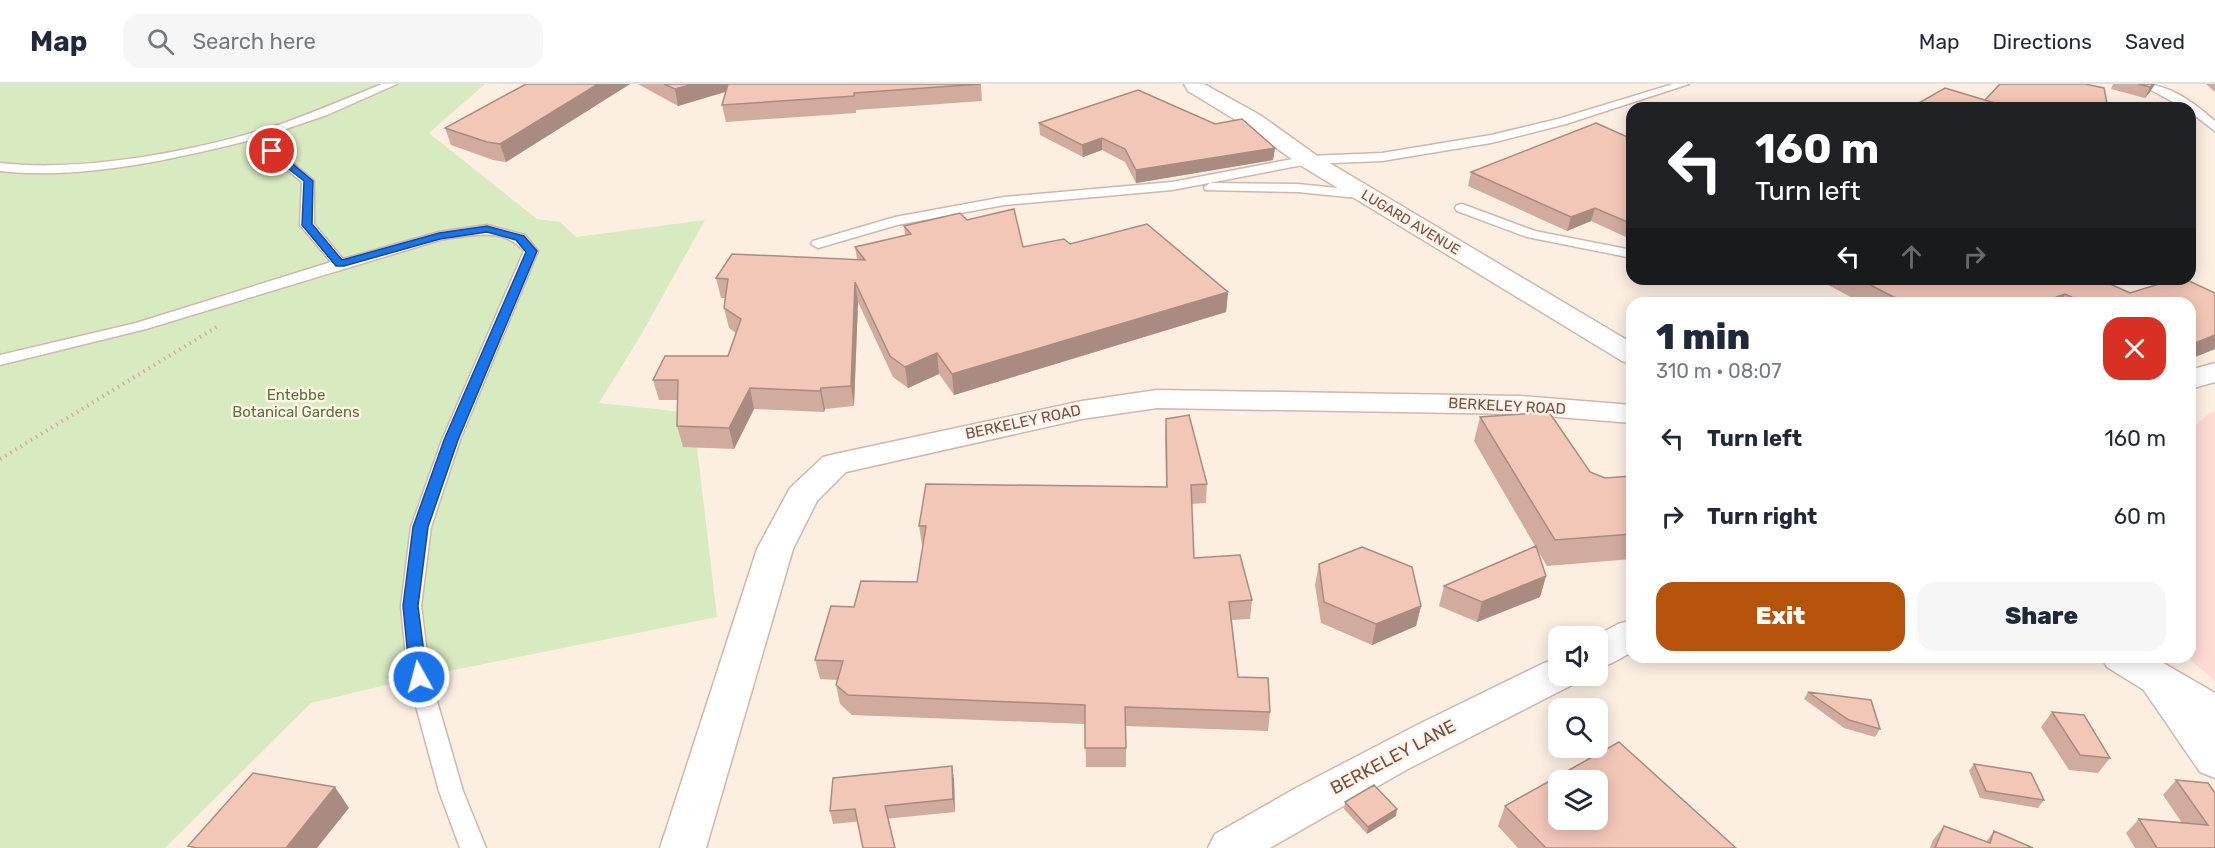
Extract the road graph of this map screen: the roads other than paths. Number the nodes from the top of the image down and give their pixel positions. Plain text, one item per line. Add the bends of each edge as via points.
1 (392, 84) edge
2 (1194, 84) edge
3 (1684, 84) edge
4 (2145, 84) edge
5 (1626, 102) edge
6 (1626, 102) edge
7 (2185, 102) edge
8 (2196, 111) edge
9 (2215, 127) edge
10 (253, 136) junction
11 (1308, 160) junction
12 (0, 167) edge
13 (1173, 186) junction
14 (1367, 195) junction
15 (1462, 208) dead end
16 (818, 244) dead end
17 (1626, 253) edge
18 (340, 264) junction
19 (1626, 351) edge
20 (0, 360) edge
21 (2215, 372) edge
22 (2196, 378) edge
23 (1626, 414) edge
24 (1626, 637) edge
25 (1608, 647) edge
26 (2148, 668) edge
27 (1548, 679) edge
28 (2215, 713) edge
29 (2215, 760) edge
30 (473, 848) edge
31 (683, 848) edge
32 (1231, 848) edge

1 - 10 lane
2 - 11 street, LUGARD AVENUE
3 - 5 lane
4 - 7 lane
6 - 11 lane via 1491,139 1382,157
8 - 9 lane
10 - 12 lane via 83,168
10 - 18 lane via 308,181 307,225
11 - 13 lane
11 - 14 street, LUGARD AVENUE
13 - 14 lane via 1298,188
13 - 16 lane via 994,203 895,221
14 - 19 street, LUGARD AVENUE
15 - 17 lane via 1533,234
18 - 20 lane via 141,326
18 - 30 lane via 439,236 487,229 520,238 531,251 451,440 421,527 411,606 419,677 451,791
21 - 22 street
23 - 31 street, BERKELEY ROAD via 1520,405 1157,399 1082,410 835,464 802,496 775,549
24 - 25 street
26 - 28 street
26 - 29 street
27 - 32 street, BERKELEY LANE via 1428,737 1288,812

